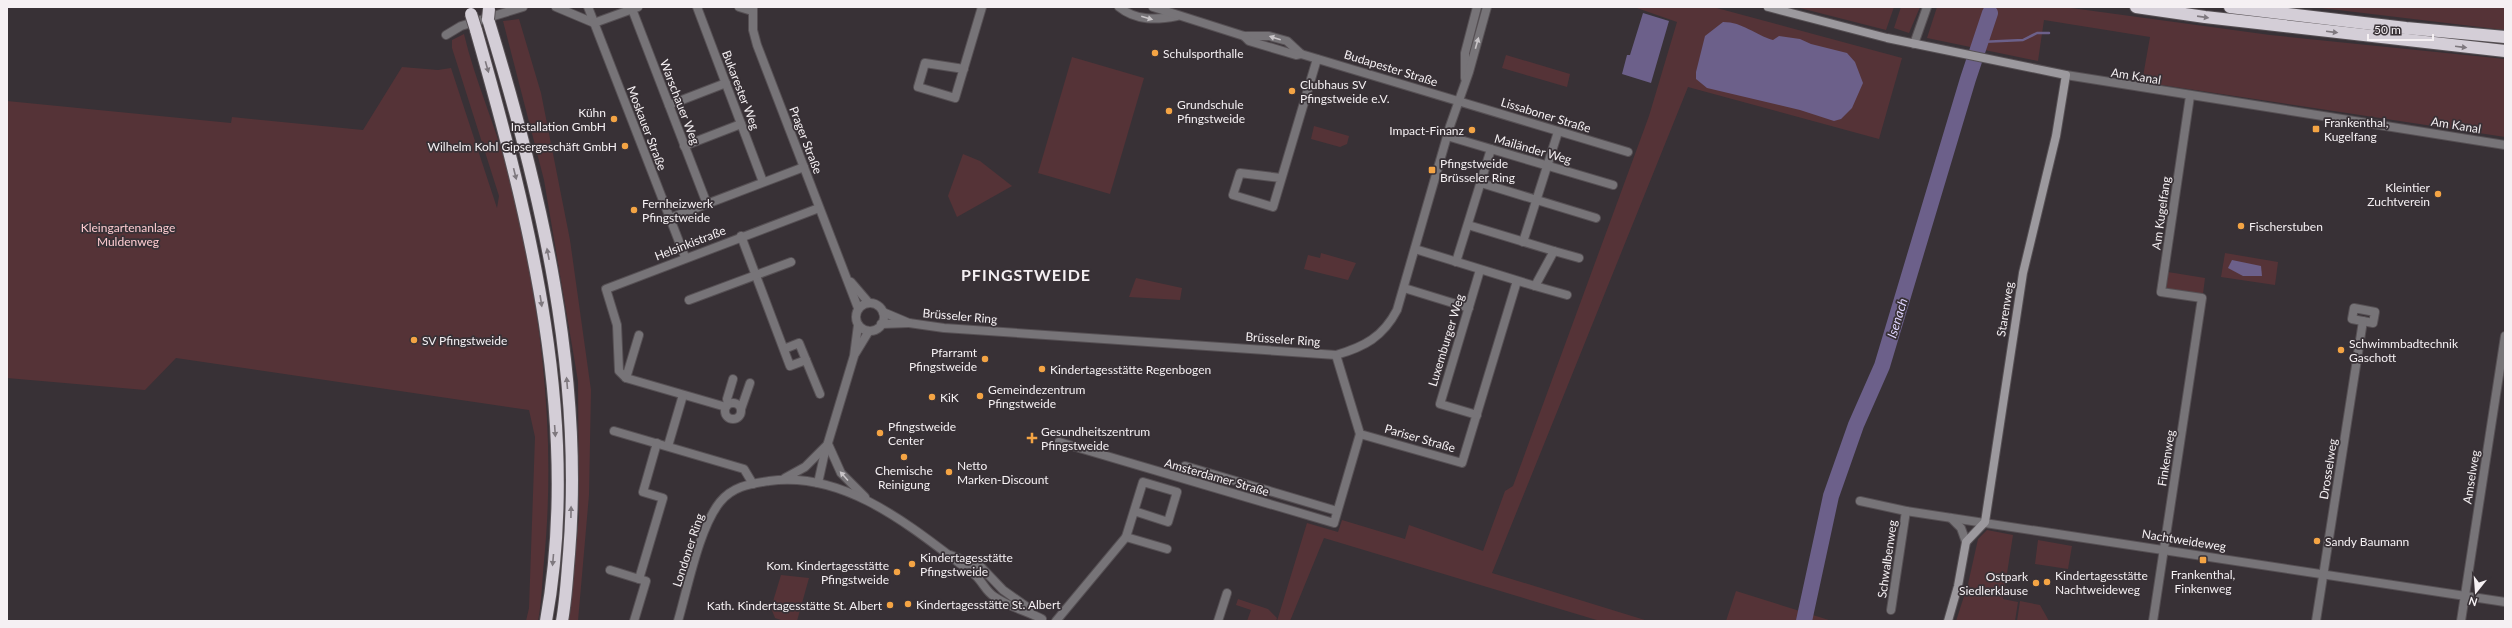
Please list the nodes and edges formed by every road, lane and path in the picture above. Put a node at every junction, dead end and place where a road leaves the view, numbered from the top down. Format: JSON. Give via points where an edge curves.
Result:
{"nodes":[{"id":1,"x":523,"y":7,"type":"edge"},
{"id":2,"x":556,"y":7,"type":"edge"},
{"id":3,"x":588,"y":7,"type":"edge"},
{"id":4,"x":697,"y":7,"type":"edge"},
{"id":5,"x":739,"y":7,"type":"edge"},
{"id":6,"x":982,"y":7,"type":"edge"},
{"id":7,"x":1119,"y":7,"type":"edge"},
{"id":8,"x":1153,"y":7,"type":"edge"},
{"id":9,"x":1477,"y":7,"type":"edge"},
{"id":10,"x":1487,"y":7,"type":"edge"},
{"id":11,"x":1768,"y":7,"type":"edge"},
{"id":12,"x":1927,"y":7,"type":"edge"},
{"id":13,"x":2136,"y":7,"type":"edge"},
{"id":14,"x":2230,"y":7,"type":"edge"},
{"id":15,"x":635,"y":8,"type":"edge"},
{"id":16,"x":2247,"y":8,"type":"edge"},
{"id":17,"x":753,"y":9,"type":"edge"},
{"id":18,"x":470,"y":11,"type":"edge"},
{"id":19,"x":487,"y":13,"type":"edge"},
{"id":20,"x":1177,"y":16,"type":"junction"},
{"id":21,"x":594,"y":23,"type":"junction"},
{"id":22,"x":446,"y":35,"type":"dead end"},
{"id":23,"x":2505,"y":37,"type":"edge"},
{"id":24,"x":1914,"y":44,"type":"junction"},
{"id":25,"x":2505,"y":51,"type":"edge"},
{"id":26,"x":1317,"y":59,"type":"junction"},
{"id":27,"x":964,"y":69,"type":"junction"},
{"id":28,"x":2066,"y":76,"type":"junction"},
{"id":29,"x":1465,"y":79,"type":"junction"},
{"id":30,"x":726,"y":83,"type":"junction"},
{"id":31,"x":2190,"y":96,"type":"junction"},
{"id":32,"x":1458,"y":101,"type":"junction"},
{"id":33,"x":669,"y":105,"type":"junction"},
{"id":34,"x":741,"y":124,"type":"junction"},
{"id":35,"x":1558,"y":132,"type":"junction"},
{"id":36,"x":1447,"y":136,"type":"junction"},
{"id":37,"x":2505,"y":145,"type":"edge"},
{"id":38,"x":684,"y":146,"type":"junction"},
{"id":39,"x":1491,"y":149,"type":"junction"},
{"id":40,"x":1628,"y":152,"type":"dead end"},
{"id":41,"x":1548,"y":165,"type":"junction"},
{"id":42,"x":804,"y":167,"type":"junction"},
{"id":43,"x":1281,"y":178,"type":"junction"},
{"id":44,"x":763,"y":182,"type":"junction"},
{"id":45,"x":1481,"y":183,"type":"junction"},
{"id":46,"x":1613,"y":185,"type":"dead end"},
{"id":47,"x":1536,"y":199,"type":"junction"},
{"id":48,"x":706,"y":204,"type":"junction"},
{"id":49,"x":819,"y":208,"type":"junction"},
{"id":50,"x":670,"y":218,"type":"junction"},
{"id":51,"x":1596,"y":218,"type":"dead end"},
{"id":52,"x":1468,"y":225,"type":"junction"},
{"id":53,"x":741,"y":236,"type":"junction"},
{"id":54,"x":1523,"y":242,"type":"junction"},
{"id":55,"x":1415,"y":249,"type":"junction"},
{"id":56,"x":1554,"y":251,"type":"junction"},
{"id":57,"x":685,"y":257,"type":"junction"},
{"id":58,"x":1579,"y":258,"type":"dead end"},
{"id":59,"x":791,"y":262,"type":"dead end"},
{"id":60,"x":1456,"y":262,"type":"junction"},
{"id":61,"x":1480,"y":270,"type":"junction"},
{"id":62,"x":756,"y":276,"type":"junction"},
{"id":63,"x":848,"y":279,"type":"junction"},
{"id":64,"x":1517,"y":281,"type":"junction"},
{"id":65,"x":1535,"y":286,"type":"junction"},
{"id":66,"x":1404,"y":288,"type":"junction"},
{"id":67,"x":1567,"y":295,"type":"dead end"},
{"id":68,"x":2202,"y":298,"type":"joint"},
{"id":69,"x":689,"y":300,"type":"dead end"},
{"id":70,"x":869,"y":303,"type":"junction"},
{"id":71,"x":858,"y":308,"type":"junction"},
{"id":72,"x":1469,"y":308,"type":"junction"},
{"id":73,"x":883,"y":312,"type":"junction"},
{"id":74,"x":2363,"y":321,"type":"dead end"},
{"id":75,"x":909,"y":323,"type":"junction"},
{"id":76,"x":881,"y":324,"type":"junction"},
{"id":77,"x":858,"y":325,"type":"junction"},
{"id":78,"x":869,"y":331,"type":"junction"},
{"id":79,"x":639,"y":335,"type":"dead end"},
{"id":80,"x":2505,"y":336,"type":"edge"},
{"id":81,"x":784,"y":349,"type":"junction"},
{"id":82,"x":1336,"y":355,"type":"junction"},
{"id":83,"x":854,"y":356,"type":"junction"},
{"id":84,"x":806,"y":360,"type":"junction"},
{"id":85,"x":626,"y":378,"type":"junction"},
{"id":86,"x":733,"y":379,"type":"dead end"},
{"id":87,"x":750,"y":383,"type":"dead end"},
{"id":88,"x":820,"y":394,"type":"dead end"},
{"id":89,"x":683,"y":395,"type":"junction"},
{"id":90,"x":727,"y":406,"type":"junction"},
{"id":91,"x":741,"y":409,"type":"junction"},
{"id":92,"x":1477,"y":415,"type":"junction"},
{"id":93,"x":614,"y":431,"type":"dead end"},
{"id":94,"x":1360,"y":434,"type":"junction"},
{"id":95,"x":1059,"y":442,"type":"dead end"},
{"id":96,"x":657,"y":443,"type":"junction"},
{"id":97,"x":828,"y":444,"type":"junction"},
{"id":98,"x":668,"y":446,"type":"junction"},
{"id":99,"x":1185,"y":466,"type":"dead end"},
{"id":100,"x":780,"y":480,"type":"junction"},
{"id":101,"x":818,"y":483,"type":"junction"},
{"id":102,"x":753,"y":484,"type":"junction"},
{"id":103,"x":1860,"y":501,"type":"dead end"},
{"id":104,"x":870,"y":502,"type":"junction"},
{"id":105,"x":1906,"y":510,"type":"junction"},
{"id":106,"x":1134,"y":511,"type":"junction"},
{"id":107,"x":1337,"y":511,"type":"junction"},
{"id":108,"x":1951,"y":517,"type":"junction"},
{"id":109,"x":1985,"y":522,"type":"junction"},
{"id":110,"x":1126,"y":537,"type":"junction"},
{"id":111,"x":1966,"y":542,"type":"junction"},
{"id":112,"x":1167,"y":549,"type":"dead end"},
{"id":113,"x":2164,"y":549,"type":"junction"},
{"id":114,"x":948,"y":555,"type":"junction"},
{"id":115,"x":610,"y":570,"type":"dead end"},
{"id":116,"x":2324,"y":573,"type":"junction"},
{"id":117,"x":639,"y":579,"type":"junction"},
{"id":118,"x":1226,"y":593,"type":"dead end"},
{"id":119,"x":2465,"y":596,"type":"junction"},
{"id":120,"x":2505,"y":602,"type":"edge"},
{"id":121,"x":1892,"y":610,"type":"dead end"},
{"id":122,"x":1043,"y":620,"type":"edge"},
{"id":123,"x":546,"y":621,"type":"edge"},
{"id":124,"x":562,"y":621,"type":"edge"},
{"id":125,"x":634,"y":621,"type":"edge"},
{"id":126,"x":678,"y":621,"type":"edge"},
{"id":127,"x":1056,"y":621,"type":"edge"},
{"id":128,"x":1218,"y":621,"type":"edge"},
{"id":129,"x":1948,"y":621,"type":"edge"},
{"id":130,"x":2153,"y":621,"type":"edge"},
{"id":131,"x":2316,"y":621,"type":"edge"},
{"id":132,"x":2461,"y":621,"type":"edge"}],
"edges":[{"from":1,"to":22,"type":"street","via":[[461,26]]},
{"from":2,"to":21,"type":"street"},
{"from":3,"to":21,"type":"street","name":"Moskauer Straße"},
{"from":4,"to":30,"type":"street","name":"Bukarester Weg"},
{"from":5,"to":17,"type":"street"},
{"from":6,"to":27,"type":"street"},
{"from":7,"to":20,"type":"street","name":"Budapester Straße","one_way":true,"via":[[1125,12],[1155,20]]},
{"from":8,"to":20,"type":"street","name":"Budapester Straße"},
{"from":9,"to":29,"type":"street","name":"Brüsseler Ring","via":[[1465,53]]},
{"from":29,"to":10,"type":"street","name":"Brüsseler Ring","one_way":true},
{"from":11,"to":24,"type":"street","name":"Am Kanal"},
{"from":12,"to":24,"type":"street"},
{"from":13,"to":25,"type":"highway","one_way":true},
{"from":14,"to":16,"type":"highway"},
{"from":15,"to":21,"type":"street"},
{"from":15,"to":33,"type":"street","name":"Warschauer Weg"},
{"from":16,"to":23,"type":"highway"},
{"from":17,"to":42,"type":"street","name":"Prager Straße","via":[[753,30],[757,45]]},
{"from":18,"to":123,"type":"highway","one_way":true,"bridge":true,"via":[[506,136],[529,234],[551,372],[556,449],[556,521]]},
{"from":124,"to":19,"type":"highway","one_way":true,"via":[[571,525],[572,443],[566,373],[557,303],[539,208],[514,106]]},
{"from":20,"to":26,"type":"street","name":"Budapester Straße","via":[[1244,36],[1269,36],[1287,41],[1301,54]]},
{"from":21,"to":50,"type":"street","name":"Moskauer Straße"},
{"from":24,"to":28,"type":"street","name":"Am Kanal"},
{"from":26,"to":32,"type":"street","name":"Budapester Straße"},
{"from":26,"to":43,"type":"street"},
{"from":27,"to":27,"type":"street","via":[[925,63],[918,87],[955,98]]},
{"from":28,"to":31,"type":"street","name":"Am Kanal"},
{"from":28,"to":109,"type":"street","name":"Starenweg","via":[[2056,136],[2023,273]]},
{"from":29,"to":32,"type":"street","name":"Brüsseler Ring"},
{"from":30,"to":33,"type":"street"},
{"from":30,"to":34,"type":"street","name":"Bukarester Weg"},
{"from":31,"to":37,"type":"street","name":"Am Kanal"},
{"from":31,"to":68,"type":"street","name":"Am Kugelfang","via":[[2161,292]]},
{"from":32,"to":35,"type":"street","name":"Lissaboner Straße"},
{"from":32,"to":36,"type":"street","name":"Brüsseler Ring"},
{"from":33,"to":38,"type":"street","name":"Warschauer Weg"},
{"from":34,"to":38,"type":"street"},
{"from":34,"to":44,"type":"street","name":"Bukarester Weg"},
{"from":35,"to":40,"type":"street","name":"Lissaboner Straße"},
{"from":35,"to":41,"type":"street"},
{"from":36,"to":39,"type":"street","name":"Mailänder Weg"},
{"from":36,"to":55,"type":"street","name":"Brüsseler Ring"},
{"from":38,"to":48,"type":"street","name":"Warschauer Weg"},
{"from":39,"to":41,"type":"street","name":"Mailänder Weg"},
{"from":39,"to":45,"type":"street"},
{"from":41,"to":46,"type":"street","name":"Mailänder Weg"},
{"from":41,"to":47,"type":"street"},
{"from":42,"to":44,"type":"street"},
{"from":42,"to":49,"type":"street","name":"Prager Straße"},
{"from":43,"to":43,"type":"street","via":[[1240,173],[1233,196],[1272,207]]},
{"from":44,"to":48,"type":"street"},
{"from":45,"to":47,"type":"street"},
{"from":45,"to":52,"type":"street"},
{"from":47,"to":51,"type":"street"},
{"from":47,"to":54,"type":"street"},
{"from":48,"to":50,"type":"street"},
{"from":49,"to":53,"type":"street","name":"Helsinkistraße"},
{"from":49,"to":63,"type":"street","name":"Prager Straße"},
{"from":50,"to":57,"type":"street","name":"Moskauer Straße"},
{"from":52,"to":54,"type":"street"},
{"from":52,"to":60,"type":"street"},
{"from":53,"to":57,"type":"street","name":"Helsinkistraße"},
{"from":53,"to":62,"type":"street"},
{"from":54,"to":56,"type":"street"},
{"from":55,"to":60,"type":"street"},
{"from":55,"to":66,"type":"street","name":"Brüsseler Ring"},
{"from":56,"to":58,"type":"street"},
{"from":56,"to":65,"type":"street"},
{"from":57,"to":85,"type":"street","name":"Helsinkistraße","via":[[606,289],[617,325],[619,371]]},
{"from":59,"to":62,"type":"street"},
{"from":60,"to":61,"type":"street"},
{"from":61,"to":64,"type":"street"},
{"from":61,"to":72,"type":"street","name":"Luxemburger Weg"},
{"from":62,"to":69,"type":"street"},
{"from":62,"to":81,"type":"street"},
{"from":63,"to":70,"type":"street","name":"Prager Straße"},
{"from":63,"to":71,"type":"street","name":"Prager Straße"},
{"from":64,"to":65,"type":"street"},
{"from":64,"to":92,"type":"street","name":"Pariser Straße"},
{"from":65,"to":67,"type":"street"},
{"from":66,"to":72,"type":"street"},
{"from":66,"to":82,"type":"street","name":"Brüsseler Ring","via":[[1397,310],[1382,332],[1366,345]]},
{"from":68,"to":113,"type":"street","name":"Finkenweg"},
{"from":70,"to":71,"type":"street"},
{"from":70,"to":73,"type":"street","name":"Prager Straße","via":[[879,306]]},
{"from":71,"to":77,"type":"street","name":"Prager Straße"},
{"from":72,"to":92,"type":"street","name":"Luxemburger Weg","via":[[1440,404]]},
{"from":73,"to":75,"type":"street","name":"Brüsseler Ring"},
{"from":73,"to":76,"type":"street"},
{"from":74,"to":116,"type":"street","name":"Drosselweg"},
{"from":75,"to":76,"type":"street","name":"Brüsseler Ring"},
{"from":75,"to":82,"type":"street","name":"Brüsseler Ring","via":[[944,328]]},
{"from":76,"to":78,"type":"street","name":"Prager Straße","via":[[875,330]]},
{"from":77,"to":78,"type":"street"},
{"from":77,"to":83,"type":"street","name":"Prager Straße"},
{"from":78,"to":83,"type":"street","name":"Prager Straße"},
{"from":79,"to":85,"type":"street"},
{"from":80,"to":119,"type":"street","name":"Amselweg"},
{"from":81,"to":84,"type":"street","via":[[799,343]]},
{"from":81,"to":84,"type":"street","via":[[790,366]]},
{"from":82,"to":94,"type":"street"},
{"from":83,"to":97,"type":"street","name":"Prager Straße"},
{"from":84,"to":88,"type":"street"},
{"from":85,"to":89,"type":"street"},
{"from":86,"to":90,"type":"street"},
{"from":87,"to":91,"type":"street"},
{"from":89,"to":90,"type":"street"},
{"from":89,"to":98,"type":"street"},
{"from":90,"to":91,"type":"street","via":[[735,403]]},
{"from":90,"to":91,"type":"street","via":[[727,416],[733,419],[739,417]]},
{"from":92,"to":94,"type":"street","name":"Pariser Straße","via":[[1462,462]]},
{"from":93,"to":96,"type":"street"},
{"from":94,"to":107,"type":"street","name":"Amsterdamer Straße"},
{"from":95,"to":107,"type":"street","name":"Amsterdamer Straße","via":[[1334,523]]},
{"from":96,"to":98,"type":"street"},
{"from":96,"to":117,"type":"street","via":[[643,492],[663,498]]},
{"from":97,"to":100,"type":"street","name":"Prager Straße","via":[[805,467]]},
{"from":97,"to":101,"type":"street","name":"Prager Straße"},
{"from":104,"to":97,"type":"street","one_way":true,"via":[[841,474]]},
{"from":98,"to":102,"type":"street","via":[[744,469]]},
{"from":99,"to":107,"type":"street","name":"Amsterdamer Straße"},
{"from":100,"to":101,"type":"street","name":"Londoner Ring"},
{"from":100,"to":102,"type":"street","name":"Londoner Ring"},
{"from":101,"to":104,"type":"street","name":"Londoner Ring"},
{"from":102,"to":126,"type":"street","name":"Londoner Ring","via":[[740,487],[726,495],[712,514]]},
{"from":103,"to":105,"type":"street","name":"Nachtweideweg"},
{"from":104,"to":114,"type":"street","name":"Londoner Ring"},
{"from":105,"to":108,"type":"street","name":"Nachtweideweg"},
{"from":105,"to":121,"type":"street","name":"Schwalbenweg"},
{"from":106,"to":106,"type":"street","via":[[1143,482],[1176,492],[1168,522]]},
{"from":106,"to":110,"type":"street"},
{"from":108,"to":109,"type":"street","name":"Nachtweideweg"},
{"from":108,"to":111,"type":"street","via":[[1961,528]]},
{"from":109,"to":111,"type":"street"},
{"from":109,"to":113,"type":"street","name":"Nachtweideweg"},
{"from":110,"to":112,"type":"street"},
{"from":110,"to":127,"type":"street"},
{"from":111,"to":129,"type":"street"},
{"from":113,"to":116,"type":"street","name":"Nachtweideweg"},
{"from":113,"to":130,"type":"street","name":"Finkenweg"},
{"from":114,"to":122,"type":"street","name":"Londoner Ring","via":[[979,579],[993,596]]},
{"from":114,"to":122,"type":"street","name":"Londoner Ring","via":[[981,566],[1003,590]]},
{"from":115,"to":117,"type":"street"},
{"from":116,"to":119,"type":"street","name":"Nachtweideweg"},
{"from":116,"to":131,"type":"street","name":"Drosselweg"},
{"from":117,"to":125,"type":"street","via":[[646,581]]},
{"from":118,"to":128,"type":"street"},
{"from":119,"to":120,"type":"street","name":"Nachtweideweg"},
{"from":119,"to":132,"type":"street","name":"Amselweg"}]}
